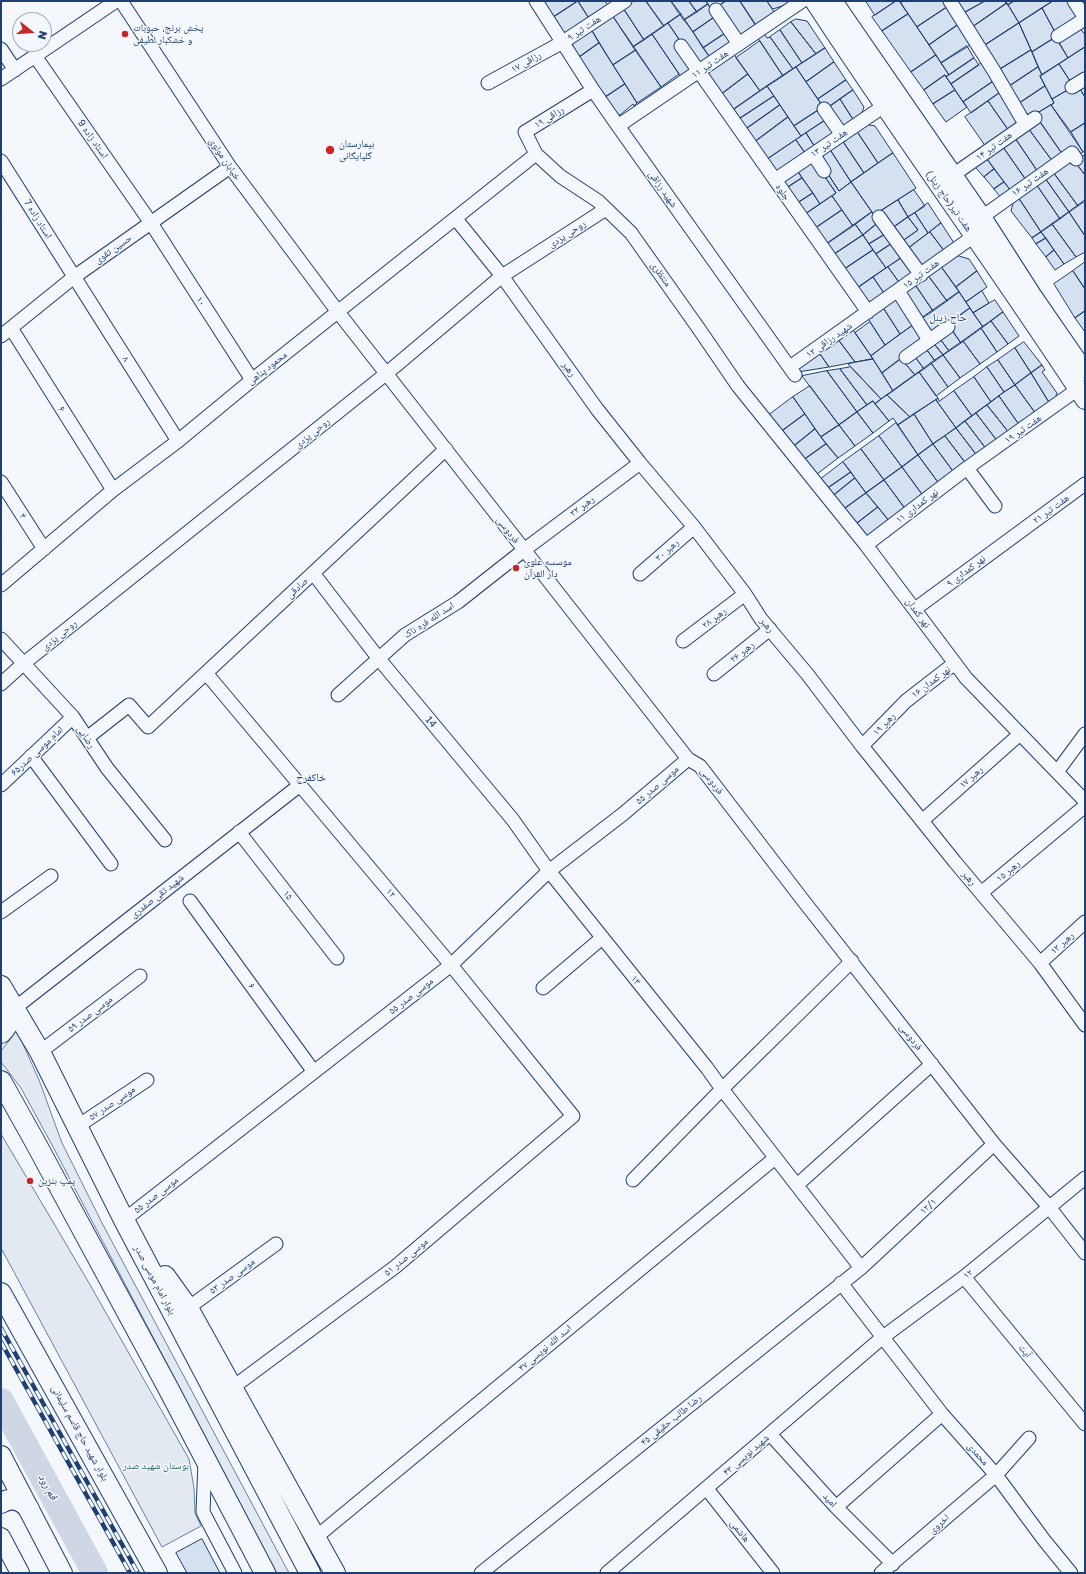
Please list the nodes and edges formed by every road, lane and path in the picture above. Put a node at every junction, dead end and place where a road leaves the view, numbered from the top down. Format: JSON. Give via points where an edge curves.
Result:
{"nodes":[{"id":1,"x":116,"y":1,"type":"edge"},
{"id":2,"x":121,"y":1,"type":"edge"},
{"id":3,"x":536,"y":1,"type":"edge"},
{"id":4,"x":625,"y":1,"type":"edge"},
{"id":5,"x":802,"y":1,"type":"edge"},
{"id":6,"x":814,"y":1,"type":"edge"},
{"id":7,"x":834,"y":1,"type":"edge"},
{"id":8,"x":950,"y":1,"type":"edge"},
{"id":9,"x":1074,"y":1,"type":"edge"},
{"id":10,"x":610,"y":5,"type":"edge"},
{"id":11,"x":716,"y":10,"type":"dead end"},
{"id":12,"x":1085,"y":19,"type":"edge"},
{"id":13,"x":1058,"y":36,"type":"dead end"},
{"id":14,"x":563,"y":42,"type":"junction"},
{"id":15,"x":739,"y":44,"type":"junction"},
{"id":16,"x":681,"y":46,"type":"dead end"},
{"id":17,"x":1,"y":49,"type":"edge"},
{"id":18,"x":35,"y":56,"type":"junction"},
{"id":19,"x":15,"y":70,"type":"junction"},
{"id":20,"x":699,"y":72,"type":"junction"},
{"id":21,"x":1,"y":79,"type":"edge"},
{"id":22,"x":1085,"y":79,"type":"edge"},
{"id":23,"x":488,"y":83,"type":"dead end"},
{"id":24,"x":1072,"y":87,"type":"dead end"},
{"id":25,"x":593,"y":90,"type":"junction"},
{"id":26,"x":884,"y":106,"type":"junction"},
{"id":27,"x":824,"y":109,"type":"dead end"},
{"id":28,"x":618,"y":126,"type":"junction"},
{"id":29,"x":842,"y":135,"type":"junction"},
{"id":30,"x":536,"y":154,"type":"junction"},
{"id":31,"x":813,"y":154,"type":"junction"},
{"id":32,"x":1076,"y":159,"type":"dead end"},
{"id":33,"x":1,"y":161,"type":"edge"},
{"id":34,"x":230,"y":167,"type":"junction"},
{"id":35,"x":824,"y":171,"type":"dead end"},
{"id":36,"x":953,"y":175,"type":"junction"},
{"id":37,"x":775,"y":180,"type":"junction"},
{"id":38,"x":606,"y":208,"type":"junction"},
{"id":39,"x":879,"y":217,"type":"dead end"},
{"id":40,"x":982,"y":217,"type":"junction"},
{"id":41,"x":456,"y":219,"type":"junction"},
{"id":42,"x":151,"y":223,"type":"junction"},
{"id":43,"x":974,"y":236,"type":"junction"},
{"id":44,"x":921,"y":275,"type":"junction"},
{"id":45,"x":502,"y":276,"type":"junction"},
{"id":46,"x":74,"y":277,"type":"junction"},
{"id":47,"x":898,"y":291,"type":"junction"},
{"id":48,"x":338,"y":312,"type":"junction"},
{"id":49,"x":868,"y":312,"type":"junction"},
{"id":50,"x":948,"y":327,"type":"dead end"},
{"id":51,"x":6,"y":332,"type":"edge"},
{"id":52,"x":930,"y":340,"type":"junction"},
{"id":53,"x":906,"y":357,"type":"dead end"},
{"id":54,"x":1084,"y":367,"type":"edge"},
{"id":55,"x":792,"y":371,"type":"joint"},
{"id":56,"x":387,"y":373,"type":"junction"},
{"id":57,"x":252,"y":380,"type":"junction"},
{"id":58,"x":1082,"y":395,"type":"edge"},
{"id":59,"x":762,"y":416,"type":"joint"},
{"id":60,"x":178,"y":441,"type":"junction"},
{"id":61,"x":446,"y":449,"type":"junction"},
{"id":62,"x":640,"y":463,"type":"junction"},
{"id":63,"x":967,"y":468,"type":"junction"},
{"id":64,"x":1,"y":482,"type":"edge"},
{"id":65,"x":1085,"y":484,"type":"edge"},
{"id":66,"x":113,"y":490,"type":"junction"},
{"id":67,"x":995,"y":506,"type":"dead end"},
{"id":68,"x":694,"y":527,"type":"junction"},
{"id":69,"x":1018,"y":533,"type":"joint"},
{"id":70,"x":866,"y":545,"type":"junction"},
{"id":71,"x":44,"y":549,"type":"junction"},
{"id":72,"x":524,"y":550,"type":"junction"},
{"id":73,"x":313,"y":573,"type":"junction"},
{"id":74,"x":640,"y":574,"type":"dead end"},
{"id":75,"x":1,"y":585,"type":"edge"},
{"id":76,"x":745,"y":594,"type":"junction"},
{"id":77,"x":915,"y":609,"type":"junction"},
{"id":78,"x":770,"y":629,"type":"junction"},
{"id":79,"x":1,"y":639,"type":"edge"},
{"id":80,"x":683,"y":641,"type":"dead end"},
{"id":81,"x":379,"y":659,"type":"junction"},
{"id":82,"x":24,"y":664,"type":"junction"},
{"id":83,"x":955,"y":664,"type":"junction"},
{"id":84,"x":206,"y":672,"type":"junction"},
{"id":85,"x":714,"y":674,"type":"dead end"},
{"id":86,"x":1,"y":684,"type":"edge"},
{"id":87,"x":338,"y":695,"type":"dead end"},
{"id":88,"x":906,"y":701,"type":"joint"},
{"id":89,"x":73,"y":718,"type":"junction"},
{"id":90,"x":1020,"y":734,"type":"junction"},
{"id":91,"x":1085,"y":734,"type":"edge"},
{"id":92,"x":87,"y":738,"type":"junction"},
{"id":93,"x":862,"y":746,"type":"junction"},
{"id":94,"x":31,"y":756,"type":"junction"},
{"id":95,"x":688,"y":759,"type":"junction"},
{"id":96,"x":1057,"y":772,"type":"junction"},
{"id":97,"x":1,"y":785,"type":"edge"},
{"id":98,"x":300,"y":785,"type":"junction"},
{"id":99,"x":1085,"y":801,"type":"edge"},
{"id":100,"x":1085,"y":806,"type":"edge"},
{"id":101,"x":923,"y":820,"type":"junction"},
{"id":102,"x":239,"y":832,"type":"junction"},
{"id":103,"x":165,"y":840,"type":"dead end"},
{"id":104,"x":111,"y":864,"type":"dead end"},
{"id":105,"x":549,"y":872,"type":"junction"},
{"id":106,"x":51,"y":876,"type":"dead end"},
{"id":107,"x":982,"y":893,"type":"junction"},
{"id":108,"x":190,"y":901,"type":"dead end"},
{"id":109,"x":1,"y":912,"type":"edge"},
{"id":110,"x":1085,"y":922,"type":"edge"},
{"id":111,"x":602,"y":938,"type":"junction"},
{"id":112,"x":337,"y":958,"type":"dead end"},
{"id":113,"x":852,"y":961,"type":"junction"},
{"id":114,"x":1040,"y":963,"type":"junction"},
{"id":115,"x":451,"y":965,"type":"junction"},
{"id":116,"x":140,"y":976,"type":"dead end"},
{"id":117,"x":543,"y":988,"type":"dead end"},
{"id":118,"x":7,"y":996,"type":"edge"},
{"id":119,"x":1085,"y":1025,"type":"edge"},
{"id":120,"x":1,"y":1033,"type":"edge"},
{"id":121,"x":40,"y":1052,"type":"junction"},
{"id":122,"x":932,"y":1064,"type":"junction"},
{"id":123,"x":314,"y":1072,"type":"junction"},
{"id":124,"x":147,"y":1080,"type":"dead end"},
{"id":125,"x":1,"y":1081,"type":"edge"},
{"id":126,"x":722,"y":1089,"type":"junction"},
{"id":127,"x":573,"y":1116,"type":"joint"},
{"id":128,"x":78,"y":1126,"type":"junction"},
{"id":129,"x":994,"y":1144,"type":"junction"},
{"id":130,"x":775,"y":1158,"type":"junction"},
{"id":131,"x":1085,"y":1178,"type":"edge"},
{"id":132,"x":633,"y":1180,"type":"dead end"},
{"id":133,"x":796,"y":1185,"type":"junction"},
{"id":134,"x":1049,"y":1207,"type":"junction"},
{"id":135,"x":124,"y":1220,"type":"junction"},
{"id":136,"x":276,"y":1244,"type":"dead end"},
{"id":137,"x":1085,"y":1253,"type":"edge"},
{"id":138,"x":861,"y":1268,"type":"junction"},
{"id":139,"x":964,"y":1277,"type":"junction"},
{"id":140,"x":841,"y":1284,"type":"junction"},
{"id":141,"x":1,"y":1293,"type":"edge"},
{"id":142,"x":188,"y":1308,"type":"junction"},
{"id":143,"x":883,"y":1337,"type":"junction"},
{"id":144,"x":232,"y":1388,"type":"junction"},
{"id":145,"x":942,"y":1414,"type":"junction"},
{"id":146,"x":1085,"y":1424,"type":"edge"},
{"id":147,"x":770,"y":1434,"type":"junction"},
{"id":148,"x":1029,"y":1438,"type":"dead end"},
{"id":149,"x":1,"y":1456,"type":"edge"},
{"id":150,"x":205,"y":1459,"type":"junction"},
{"id":151,"x":996,"y":1475,"type":"junction"},
{"id":152,"x":707,"y":1489,"type":"junction"},
{"id":153,"x":1,"y":1503,"type":"edge"},
{"id":154,"x":836,"y":1506,"type":"junction"},
{"id":155,"x":29,"y":1509,"type":"junction"},
{"id":156,"x":1,"y":1537,"type":"edge"},
{"id":157,"x":315,"y":1538,"type":"junction"},
{"id":158,"x":893,"y":1564,"type":"junction"},
{"id":159,"x":20,"y":1573,"type":"edge"},
{"id":160,"x":62,"y":1573,"type":"edge"},
{"id":161,"x":157,"y":1573,"type":"edge"},
{"id":162,"x":235,"y":1573,"type":"edge"},
{"id":163,"x":265,"y":1573,"type":"edge"},
{"id":164,"x":310,"y":1573,"type":"edge"},
{"id":165,"x":335,"y":1573,"type":"edge"},
{"id":166,"x":481,"y":1573,"type":"edge"},
{"id":167,"x":607,"y":1573,"type":"edge"},
{"id":168,"x":773,"y":1573,"type":"edge"},
{"id":169,"x":881,"y":1573,"type":"edge"},
{"id":170,"x":1071,"y":1573,"type":"edge"}],
"edges":[{"from":1,"to":18,"type":"street"},
{"from":2,"to":34,"type":"street","name":"خیابان مولوی"},
{"from":3,"to":14,"type":"street","name":"شهید رزاقی"},
{"from":4,"to":10,"type":"street","name":"هفت تیر ۹"},
{"from":5,"to":15,"type":"street","name":"هفت تیر ۱۱"},
{"from":6,"to":26,"type":"main road","name":"هفت تیر(حاج زینل)"},
{"from":7,"to":36,"type":"main road","name":"هفت تیر(حاج زینل)"},
{"from":8,"to":36,"type":"street","name":"هفت تیر ۱۴","via":[[994,71],[1030,121]]},
{"from":9,"to":12,"type":"street"},
{"from":10,"to":14,"type":"street","name":"هفت تیر ۹"},
{"from":11,"to":15,"type":"street"},
{"from":12,"to":13,"type":"street"},
{"from":14,"to":23,"type":"street","name":"رزاقی ۱۷"},
{"from":14,"to":25,"type":"street","name":"شهید رزاقی"},
{"from":15,"to":20,"type":"street","name":"هفت تیر ۱۱"},
{"from":16,"to":20,"type":"street","name":"جلوه"},
{"from":17,"to":19,"type":"street"},
{"from":18,"to":19,"type":"street"},
{"from":18,"to":42,"type":"street","name":"استاد زاده 9"},
{"from":19,"to":21,"type":"street"},
{"from":20,"to":28,"type":"street","name":"هفت تیر ۱۱"},
{"from":20,"to":37,"type":"street","name":"جلوه"},
{"from":22,"to":24,"type":"street"},
{"from":25,"to":28,"type":"street","name":"شهید رزاقی"},
{"from":25,"to":30,"type":"street","name":"رزاقی ۱۹","via":[[525,132]]},
{"from":26,"to":29,"type":"street","name":"هفت تیر ۱۳"},
{"from":26,"to":43,"type":"main road","name":"هفت تیر(حاج زینل)"},
{"from":27,"to":29,"type":"street"},
{"from":28,"to":55,"type":"street","name":"شهید رزاقی"},
{"from":29,"to":31,"type":"street","name":"هفت تیر ۱۳"},
{"from":30,"to":38,"type":"street","name":"منتظری","via":[[560,176]]},
{"from":30,"to":41,"type":"street","name":"محمود پناهی"},
{"from":31,"to":35,"type":"street"},
{"from":31,"to":37,"type":"street","name":"هفت تیر ۱۳"},
{"from":32,"to":40,"type":"street","name":"هفت تیر ۱۶","via":[[1072,153]]},
{"from":33,"to":46,"type":"street","name":"استاد زاده 7"},
{"from":34,"to":42,"type":"street","name":"حسین تقوی"},
{"from":34,"to":48,"type":"street","name":"خیابان مولوی"},
{"from":36,"to":40,"type":"main road","name":"هفت تیر(حاج زینل)"},
{"from":37,"to":49,"type":"street","name":"جلوه"},
{"from":38,"to":45,"type":"street","name":"روحی یزدی"},
{"from":38,"to":59,"type":"street","name":"منتظری","via":[[632,232],[738,386]]},
{"from":39,"to":44,"type":"street"},
{"from":40,"to":54,"type":"main road","name":"هفت تیر(حاج زینل)","via":[[1032,295]]},
{"from":41,"to":45,"type":"street","name":"رهبر"},
{"from":41,"to":48,"type":"street","name":"محمود پناهی"},
{"from":42,"to":46,"type":"street","name":"حسین تقوی"},
{"from":42,"to":57,"type":"street","name":"۱۰"},
{"from":43,"to":44,"type":"street","name":"هفت تیر ۱۵"},
{"from":43,"to":58,"type":"main road","name":"هفت تیر(حاج زینل)"},
{"from":44,"to":47,"type":"street","name":"هفت تیر ۱۵"},
{"from":45,"to":56,"type":"street","name":"روحی یزدی"},
{"from":45,"to":62,"type":"street","name":"رهبر","via":[[597,409]]},
{"from":46,"to":51,"type":"street","name":"حسین تقوی"},
{"from":46,"to":60,"type":"street","name":"۸"},
{"from":47,"to":49,"type":"street","name":"هفت تیر ۱۵"},
{"from":47,"to":52,"type":"street"},
{"from":48,"to":56,"type":"street","name":"فردوسی"},
{"from":48,"to":57,"type":"street","name":"محمود پناهی"},
{"from":49,"to":55,"type":"street","name":"شهید رزاقی ۱۲"},
{"from":50,"to":52,"type":"street"},
{"from":51,"to":66,"type":"street","name":"۶"},
{"from":52,"to":53,"type":"street"},
{"from":56,"to":61,"type":"street","name":"فردوسی"},
{"from":56,"to":82,"type":"street","name":"روحی یزدی"},
{"from":57,"to":60,"type":"street","name":"محمود پناهی"},
{"from":58,"to":63,"type":"street","name":"هفت تیر ۱۹"},
{"from":59,"to":70,"type":"street","name":"نهر کمدان"},
{"from":60,"to":66,"type":"street","name":"محمود پناهی"},
{"from":61,"to":72,"type":"street","name":"فردوسی"},
{"from":61,"to":73,"type":"street","name":"صادقی"},
{"from":62,"to":68,"type":"street","name":"رهبر"},
{"from":62,"to":72,"type":"street","name":"رهبر ۳۲"},
{"from":63,"to":67,"type":"street"},
{"from":63,"to":70,"type":"street","name":"نهر کمداری ۱۱"},
{"from":64,"to":71,"type":"street","name":"۴"},
{"from":65,"to":69,"type":"street","name":"هفت تیر ۲۱"},
{"from":66,"to":71,"type":"street","name":"محمود پناهی"},
{"from":68,"to":74,"type":"street","name":"رهبر ۳۰"},
{"from":68,"to":76,"type":"street","name":"رهبر"},
{"from":69,"to":77,"type":"street","name":"نهر کمداری ۹"},
{"from":70,"to":77,"type":"street","name":"نهر کمدان"},
{"from":71,"to":75,"type":"street","name":"محمود پناهی"},
{"from":72,"to":81,"type":"street","name":"اسد الله فره ناک","via":[[458,602],[405,635]]},
{"from":72,"to":95,"type":"street","name":"فردوسی"},
{"from":73,"to":81,"type":"street","name":"14"},
{"from":73,"to":84,"type":"street","name":"صادقی"},
{"from":76,"to":78,"type":"street","name":"رهبر"},
{"from":76,"to":80,"type":"street","name":"رهبر ۲۸"},
{"from":77,"to":83,"type":"street","name":"نهر کمدان"},
{"from":78,"to":85,"type":"street","name":"رهبر ۲۶"},
{"from":78,"to":93,"type":"street","name":"رهبر"},
{"from":79,"to":82,"type":"street","name":"رضایی"},
{"from":81,"to":87,"type":"street","name":"اسد الله فره ناک"},
{"from":81,"to":105,"type":"street","name":"14","via":[[513,820]]},
{"from":82,"to":86,"type":"street","name":"روحی یزدی"},
{"from":82,"to":89,"type":"street","name":"رضایی"},
{"from":83,"to":88,"type":"street","name":"نهر کمدان ۱۶"},
{"from":83,"to":90,"type":"street","name":"نهر کمدان"},
{"from":84,"to":92,"type":"street","name":"صادقی","via":[[148,727],[129,705]]},
{"from":84,"to":98,"type":"street","name":"۱۲"},
{"from":88,"to":93,"type":"street","name":"رهبر ۱۹"},
{"from":89,"to":92,"type":"street","name":"رضایی"},
{"from":89,"to":94,"type":"street","name":"امام موسی صدر۶۵"},
{"from":90,"to":96,"type":"street","name":"نهر کمدان"},
{"from":90,"to":101,"type":"street","name":"رهبر ۱۷"},
{"from":91,"to":96,"type":"street"},
{"from":92,"to":103,"type":"street","name":"رضایی","via":[[107,768]]},
{"from":93,"to":101,"type":"street","name":"رهبر"},
{"from":94,"to":97,"type":"street","name":"امام موسی صدر۶۵"},
{"from":94,"to":104,"type":"street"},
{"from":95,"to":105,"type":"street","name":"موسی صدر ۵۵"},
{"from":95,"to":113,"type":"street","name":"فردوسی","via":[[700,766]]},
{"from":96,"to":99,"type":"street","name":"نهر کمدان"},
{"from":98,"to":102,"type":"street","name":"شهید تقی صفدری"},
{"from":98,"to":115,"type":"street","name":"۱۲"},
{"from":100,"to":107,"type":"street","name":"رهبر ۱۵"},
{"from":101,"to":107,"type":"street","name":"رهبر"},
{"from":102,"to":112,"type":"street","name":"۱۵"},
{"from":102,"to":118,"type":"street","name":"شهید تقی صفدری"},
{"from":105,"to":111,"type":"street","name":"۱۳"},
{"from":105,"to":115,"type":"street","name":"موسی صدر ۵۵"},
{"from":106,"to":109,"type":"street"},
{"from":107,"to":114,"type":"street","name":"رهبر"},
{"from":108,"to":123,"type":"street","name":"۶"},
{"from":110,"to":114,"type":"street","name":"رهبر ۱۳"},
{"from":111,"to":117,"type":"street"},
{"from":111,"to":126,"type":"street","name":"۱۳"},
{"from":113,"to":122,"type":"street","name":"فردوسی"},
{"from":113,"to":126,"type":"street"},
{"from":114,"to":119,"type":"street","name":"رهبر"},
{"from":115,"to":123,"type":"street","name":"موسی صدر ۵۵"},
{"from":115,"to":127,"type":"street","name":"۱۲"},
{"from":116,"to":121,"type":"street","name":"موسی صدر ۵۹"},
{"from":118,"to":120,"type":"main road","via":[[11,1006],[10,1019]]},
{"from":118,"to":121,"type":"main road","name":"بلوار امام موسی صدر"},
{"from":121,"to":128,"type":"main road","name":"بلوار امام موسی صدر"},
{"from":122,"to":129,"type":"street","name":"فردوسی"},
{"from":122,"to":133,"type":"street"},
{"from":123,"to":135,"type":"street","name":"موسی صدر ۵۵"},
{"from":124,"to":128,"type":"street","name":"موسی صدر ۵۷"},
{"from":125,"to":150,"type":"main road"},
{"from":126,"to":130,"type":"street","name":"۱۳"},
{"from":126,"to":132,"type":"street"},
{"from":127,"to":144,"type":"street","name":"موسی صدر ۵۱","via":[[395,1267]]},
{"from":128,"to":135,"type":"main road","name":"بلوار امام موسی صدر"},
{"from":129,"to":134,"type":"street","name":"فردوسی"},
{"from":129,"to":138,"type":"street","name":"۱۲/۱"},
{"from":130,"to":133,"type":"street","name":"۱۳"},
{"from":130,"to":157,"type":"street","name":"۴۷ اسد الله نویسی"},
{"from":131,"to":134,"type":"street","name":"۱۲"},
{"from":133,"to":138,"type":"street","name":"۱۳"},
{"from":134,"to":137,"type":"street","name":"فردوسی"},
{"from":134,"to":139,"type":"street","name":"۱۲"},
{"from":135,"to":142,"type":"main road"},
{"from":135,"to":164,"type":"main road","name":"بلوار امام موسی صدر"},
{"from":136,"to":142,"type":"street","name":"موسی صدر ۵۳"},
{"from":138,"to":140,"type":"street","name":"۴۵ رضا طالب حقیقی"},
{"from":139,"to":143,"type":"street","name":"۱۲"},
{"from":139,"to":146,"type":"street","name":"آیت"},
{"from":140,"to":143,"type":"street","name":"محمدی"},
{"from":140,"to":166,"type":"street","name":"۴۵ رضا طالب حقیقی"},
{"from":141,"to":161,"type":"main road","name":"بلوار شهید حاج قاسم سلیمانی"},
{"from":142,"to":144,"type":"main road"},
{"from":143,"to":145,"type":"street","name":"محمدی"},
{"from":143,"to":147,"type":"street","name":"۴۳ شهید نویسی"},
{"from":144,"to":157,"type":"main road"},
{"from":145,"to":151,"type":"street","name":"محمدی"},
{"from":145,"to":154,"type":"street"},
{"from":147,"to":152,"type":"street","name":"۴۳ شهید نویسی"},
{"from":147,"to":154,"type":"street","name":"امید"},
{"from":148,"to":151,"type":"street","name":"اخروی"},
{"from":149,"to":155,"type":"main road"},
{"from":150,"to":162,"type":"street","via":[[203,1512]]},
{"from":150,"to":163,"type":"main road"},
{"from":151,"to":158,"type":"street","name":"اخروی"},
{"from":151,"to":170,"type":"street","name":"محمدی"},
{"from":152,"to":167,"type":"street","name":"۴۳ شهید نویسی"},
{"from":152,"to":168,"type":"street","name":"هاشمی"},
{"from":153,"to":155,"type":"main road","via":[[15,1499]]},
{"from":154,"to":158,"type":"street","name":"امید"},
{"from":155,"to":160,"type":"main road"},
{"from":156,"to":159,"type":"main road"},
{"from":157,"to":165,"type":"main road"},
{"from":158,"to":169,"type":"street","name":"اخروی"}]}
